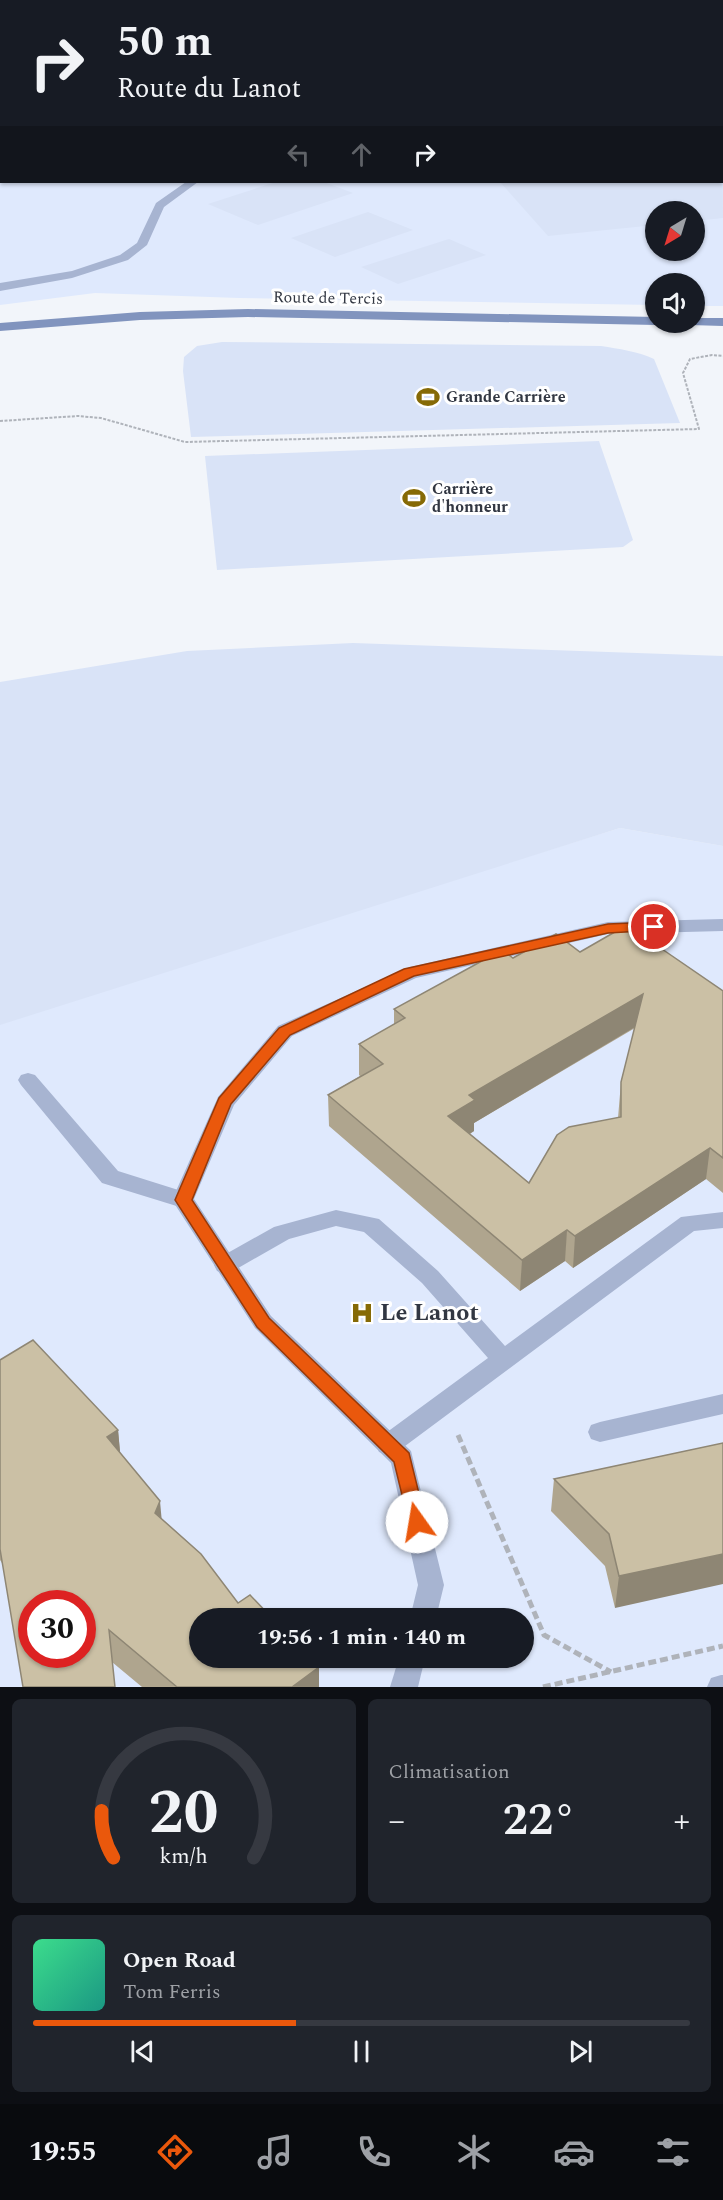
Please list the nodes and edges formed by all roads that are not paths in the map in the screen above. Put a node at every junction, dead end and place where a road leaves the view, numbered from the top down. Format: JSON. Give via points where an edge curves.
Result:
{"nodes":[{"id":1,"x":192,"y":183,"type":"edge"},
{"id":2,"x":0,"y":287,"type":"edge"},
{"id":3,"x":645,"y":321,"type":"edge"},
{"id":4,"x":705,"y":322,"type":"edge"},
{"id":5,"x":723,"y":322,"type":"edge"},
{"id":6,"x":0,"y":327,"type":"edge"},
{"id":7,"x":723,"y":925,"type":"edge"},
{"id":8,"x":28,"y":1080,"type":"dead end"},
{"id":9,"x":183,"y":1200,"type":"junction"},
{"id":10,"x":723,"y":1220,"type":"edge"},
{"id":11,"x":225,"y":1265,"type":"junction"},
{"id":12,"x":503,"y":1359,"type":"junction"},
{"id":13,"x":723,"y":1404,"type":"edge"},
{"id":14,"x":600,"y":1432,"type":"dead end"},
{"id":15,"x":388,"y":1445,"type":"junction"},
{"id":16,"x":426,"y":1608,"type":"edge"},
{"id":17,"x":409,"y":1668,"type":"edge"},
{"id":18,"x":404,"y":1687,"type":"edge"}],
"edges":[{"from":1,"to":2,"type":"street","via":[[160,205],[148,238],[137,250],[83,272]]},
{"from":3,"to":6,"type":"main road","name":"Route de Tercis","via":[[248,313],[140,316]]},
{"from":4,"to":5,"type":"main road"},
{"from":7,"to":9,"type":"street","via":[[608,928],[410,973],[285,1032],[225,1102]]},
{"from":8,"to":9,"type":"street","via":[[110,1177]]},
{"from":9,"to":11,"type":"street"},
{"from":10,"to":12,"type":"street","via":[[689,1223]]},
{"from":11,"to":12,"type":"street","via":[[282,1233],[336,1218],[371,1226],[430,1276]]},
{"from":11,"to":15,"type":"street","via":[[263,1322]]},
{"from":12,"to":15,"type":"street"},
{"from":13,"to":14,"type":"street"},
{"from":15,"to":16,"type":"street","via":[[402,1458],[431,1586]]},
{"from":17,"to":18,"type":"street"}]}
